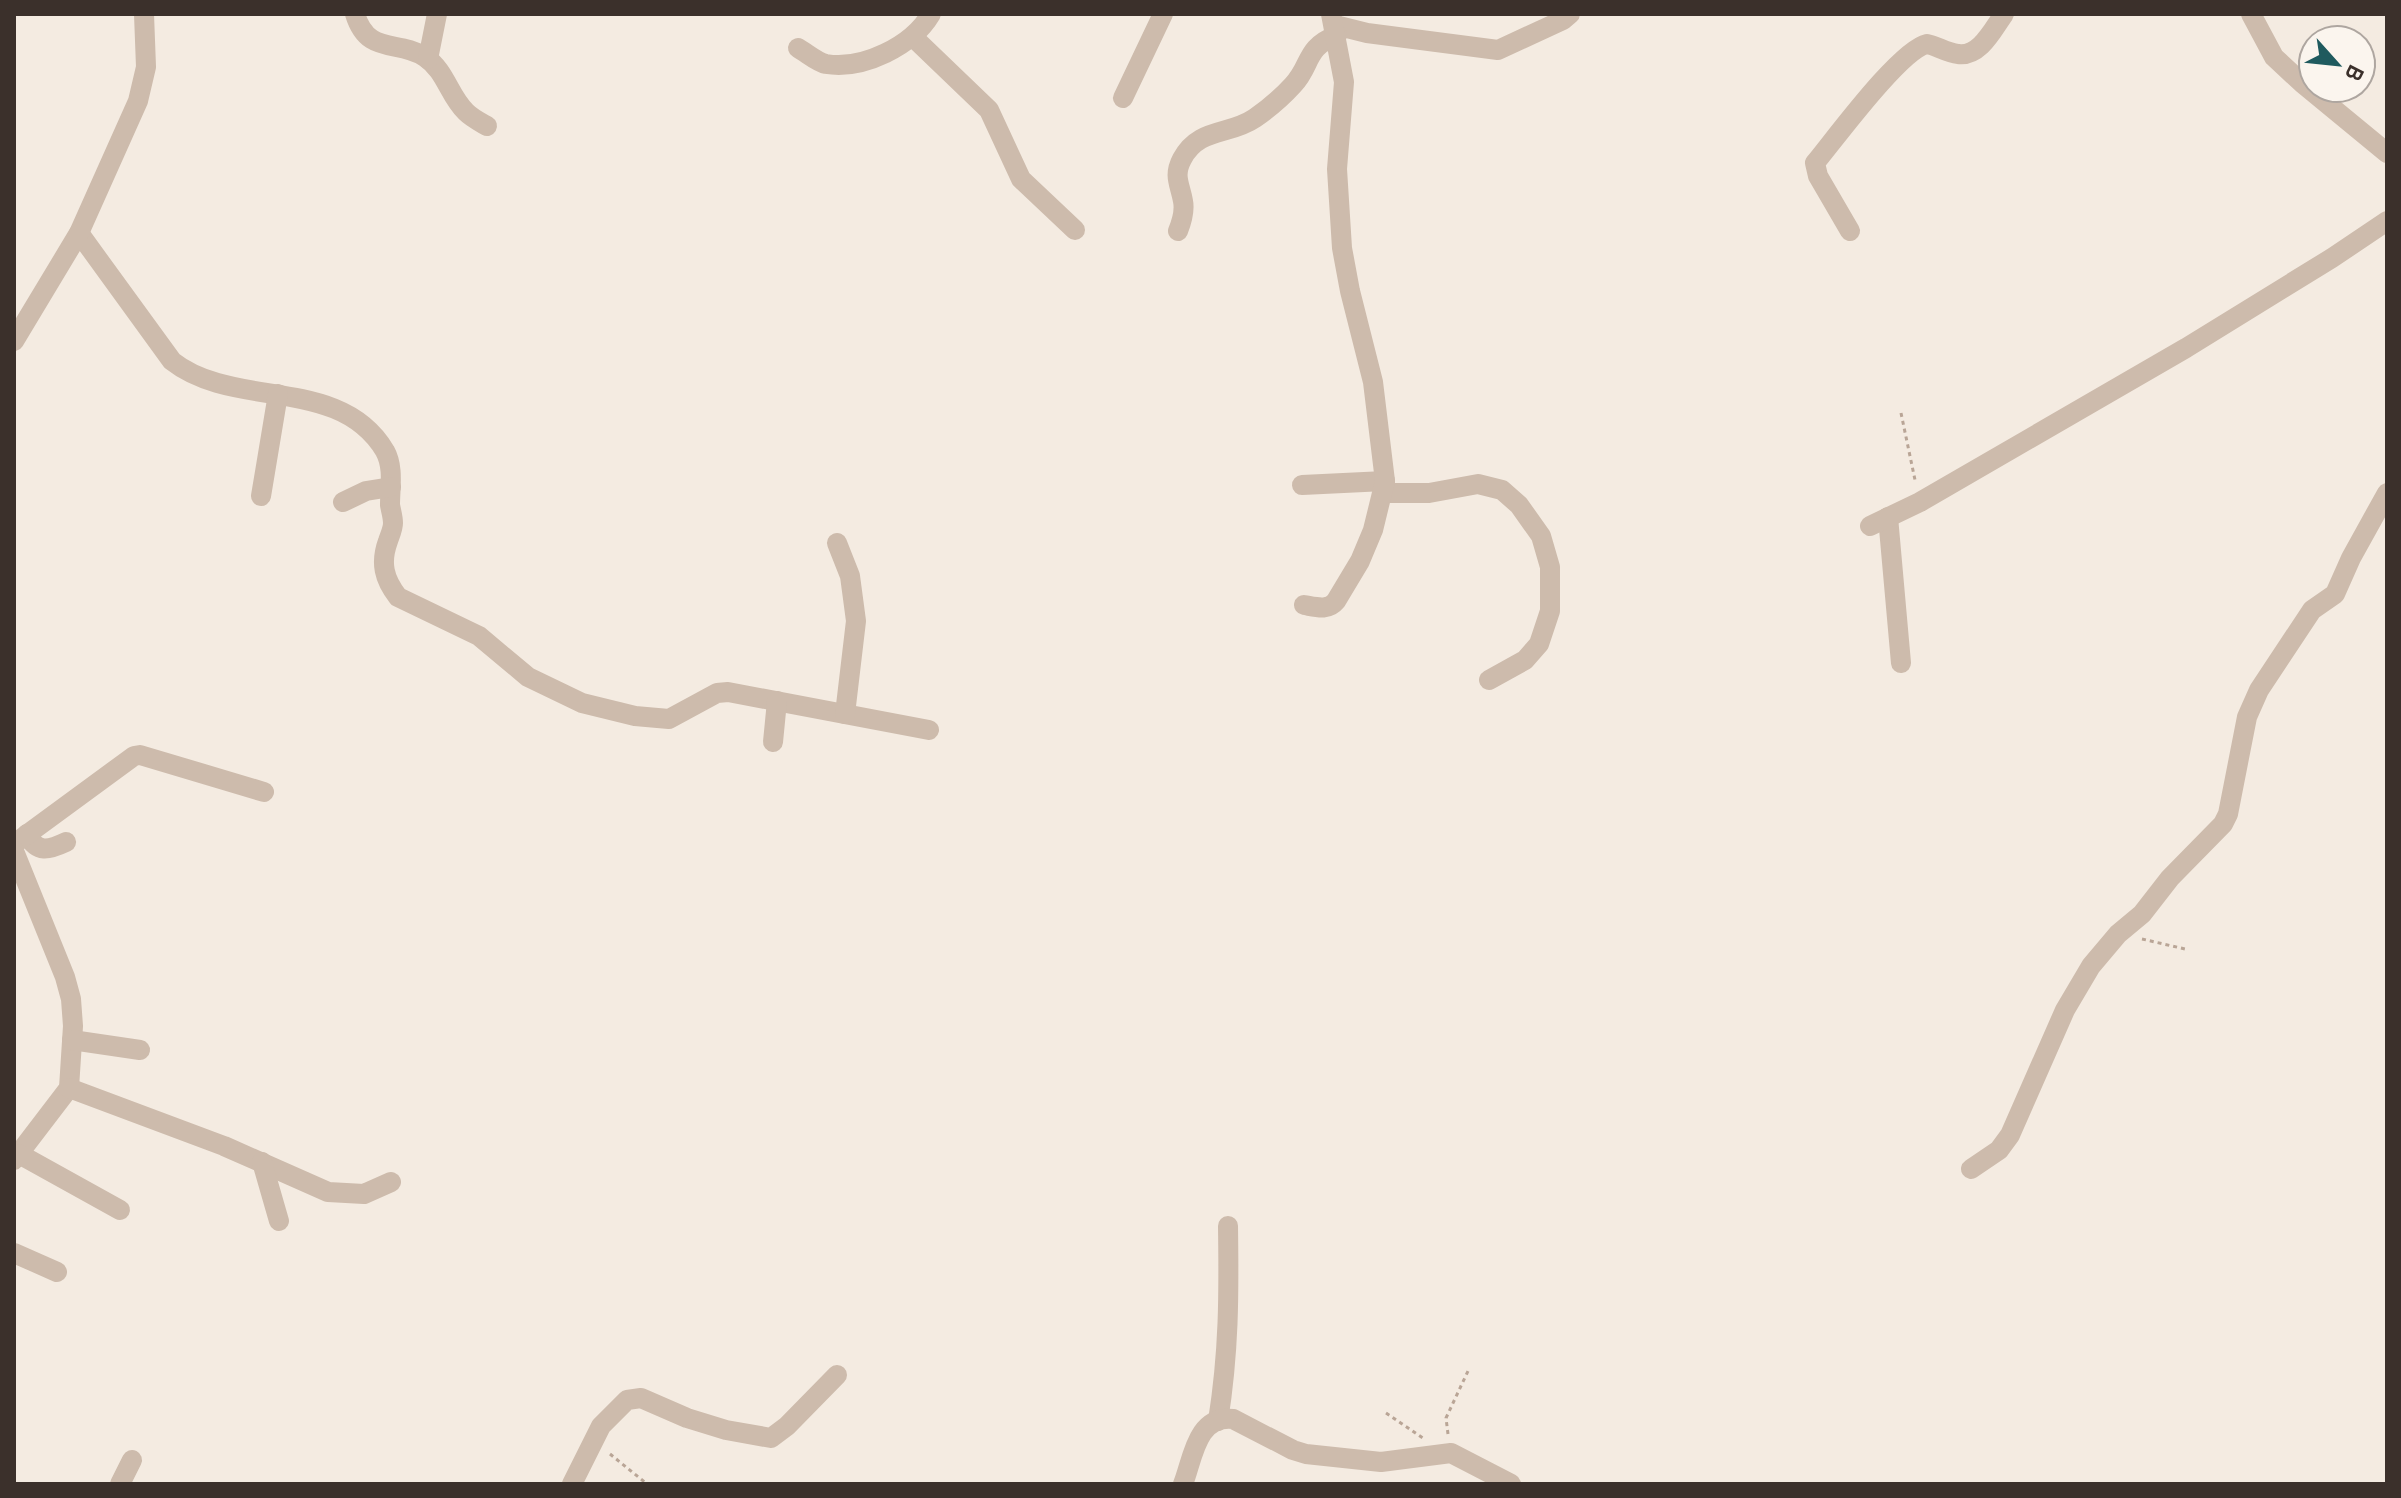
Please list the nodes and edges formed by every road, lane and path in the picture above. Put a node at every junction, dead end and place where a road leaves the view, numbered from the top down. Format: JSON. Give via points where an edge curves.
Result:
{"nodes":[{"id":1,"x":144,"y":14,"type":"edge"},
{"id":2,"x":355,"y":14,"type":"edge"},
{"id":3,"x":437,"y":14,"type":"edge"},
{"id":4,"x":931,"y":14,"type":"edge"},
{"id":5,"x":1163,"y":14,"type":"edge"},
{"id":6,"x":1570,"y":14,"type":"edge"},
{"id":7,"x":2004,"y":14,"type":"edge"},
{"id":8,"x":2251,"y":14,"type":"edge"},
{"id":9,"x":1334,"y":25,"type":"edge"},
{"id":10,"x":913,"y":37,"type":"junction"},
{"id":11,"x":798,"y":48,"type":"dead end"},
{"id":12,"x":428,"y":59,"type":"junction"},
{"id":13,"x":1123,"y":98,"type":"dead end"},
{"id":14,"x":487,"y":126,"type":"dead end"},
{"id":15,"x":2387,"y":153,"type":"edge"},
{"id":16,"x":2387,"y":221,"type":"edge"},
{"id":17,"x":1075,"y":230,"type":"dead end"},
{"id":18,"x":1178,"y":231,"type":"dead end"},
{"id":19,"x":1850,"y":231,"type":"dead end"},
{"id":20,"x":79,"y":233,"type":"junction"},
{"id":21,"x":14,"y":341,"type":"edge"},
{"id":22,"x":278,"y":394,"type":"junction"},
{"id":23,"x":1901,"y":413,"type":"dead end"},
{"id":24,"x":1302,"y":485,"type":"dead end"},
{"id":25,"x":391,"y":487,"type":"junction"},
{"id":26,"x":1384,"y":487,"type":"junction"},
{"id":27,"x":2387,"y":493,"type":"edge"},
{"id":28,"x":261,"y":496,"type":"dead end"},
{"id":29,"x":343,"y":502,"type":"dead end"},
{"id":30,"x":1920,"y":502,"type":"junction"},
{"id":31,"x":837,"y":543,"type":"dead end"},
{"id":32,"x":1304,"y":605,"type":"dead end"},
{"id":33,"x":1901,"y":663,"type":"dead end"},
{"id":34,"x":1489,"y":680,"type":"dead end"},
{"id":35,"x":777,"y":701,"type":"junction"},
{"id":36,"x":845,"y":714,"type":"junction"},
{"id":37,"x":929,"y":730,"type":"dead end"},
{"id":38,"x":773,"y":742,"type":"dead end"},
{"id":39,"x":264,"y":792,"type":"dead end"},
{"id":40,"x":20,"y":839,"type":"edge"},
{"id":41,"x":66,"y":842,"type":"dead end"},
{"id":42,"x":14,"y":851,"type":"edge"},
{"id":43,"x":2118,"y":934,"type":"junction"},
{"id":44,"x":2185,"y":949,"type":"dead end"},
{"id":45,"x":72,"y":1040,"type":"junction"},
{"id":46,"x":140,"y":1050,"type":"dead end"},
{"id":47,"x":69,"y":1088,"type":"junction"},
{"id":48,"x":16,"y":1157,"type":"edge"},
{"id":49,"x":262,"y":1162,"type":"junction"},
{"id":50,"x":1971,"y":1169,"type":"dead end"},
{"id":51,"x":391,"y":1182,"type":"dead end"},
{"id":52,"x":120,"y":1210,"type":"dead end"},
{"id":53,"x":279,"y":1221,"type":"dead end"},
{"id":54,"x":1228,"y":1226,"type":"dead end"},
{"id":55,"x":14,"y":1253,"type":"edge"},
{"id":56,"x":57,"y":1272,"type":"dead end"},
{"id":57,"x":1468,"y":1371,"type":"dead end"},
{"id":58,"x":837,"y":1375,"type":"dead end"},
{"id":59,"x":1386,"y":1413,"type":"dead end"},
{"id":60,"x":1218,"y":1421,"type":"junction"},
{"id":61,"x":594,"y":1440,"type":"junction"},
{"id":62,"x":1451,"y":1454,"type":"junction"},
{"id":63,"x":132,"y":1460,"type":"dead end"},
{"id":64,"x":120,"y":1484,"type":"edge"},
{"id":65,"x":572,"y":1484,"type":"edge"},
{"id":66,"x":647,"y":1484,"type":"edge"},
{"id":67,"x":1183,"y":1484,"type":"edge"},
{"id":68,"x":1511,"y":1484,"type":"edge"}],
"edges":[{"from":1,"to":20,"type":"street","via":[[146,67],[138,101]]},
{"from":2,"to":12,"type":"street","via":[[359,28],[381,45]]},
{"from":3,"to":12,"type":"street"},
{"from":4,"to":10,"type":"street"},
{"from":5,"to":13,"type":"street"},
{"from":6,"to":9,"type":"street","via":[[1498,50]]},
{"from":7,"to":19,"type":"street","via":[[1972,52],[1956,54],[1927,44],[1912,52],[1815,163]]},
{"from":8,"to":15,"type":"street","via":[[2274,57]]},
{"from":9,"to":18,"type":"street","via":[[1294,84],[1256,117],[1198,138],[1187,150],[1176,175],[1184,210]]},
{"from":9,"to":26,"type":"street","via":[[1344,82],[1337,169],[1342,248],[1373,382]]},
{"from":10,"to":11,"type":"street","via":[[852,65],[823,63]]},
{"from":10,"to":17,"type":"street","via":[[989,110],[1021,179]]},
{"from":12,"to":14,"type":"street","via":[[448,80],[467,114]]},
{"from":16,"to":30,"type":"street","via":[[2186,348]]},
{"from":20,"to":21,"type":"street"},
{"from":20,"to":22,"type":"street","via":[[172,361],[211,381]]},
{"from":22,"to":25,"type":"street","via":[[334,408],[362,424],[386,453]]},
{"from":22,"to":28,"type":"street"},
{"from":23,"to":30,"type":"path"},
{"from":24,"to":26,"type":"street"},
{"from":25,"to":29,"type":"street"},
{"from":25,"to":35,"type":"street","via":[[393,521],[383,567],[398,597],[479,636],[540,684],[582,703],[669,719],[717,693]]},
{"from":26,"to":32,"type":"street","via":[[1373,530],[1336,601],[1324,608]]},
{"from":26,"to":34,"type":"street","via":[[1429,493],[1478,484],[1502,490],[1541,536],[1550,567],[1550,611],[1539,644],[1525,660]]},
{"from":27,"to":43,"type":"street","via":[[2335,594],[2312,610],[2259,690],[2247,717],[2223,824]]},
{"from":30,"to":33,"type":"street","via":[[1879,521]]},
{"from":31,"to":36,"type":"street","via":[[850,576],[856,621]]},
{"from":35,"to":36,"type":"street"},
{"from":35,"to":38,"type":"street"},
{"from":36,"to":37,"type":"street"},
{"from":39,"to":40,"type":"street","via":[[134,756]]},
{"from":40,"to":41,"type":"street","via":[[41,849]]},
{"from":42,"to":45,"type":"street","via":[[65,977]]},
{"from":43,"to":44,"type":"path"},
{"from":43,"to":50,"type":"street","via":[[2065,1010],[2005,1144]]},
{"from":45,"to":46,"type":"street"},
{"from":45,"to":47,"type":"street"},
{"from":47,"to":48,"type":"street"},
{"from":47,"to":49,"type":"street"},
{"from":48,"to":52,"type":"street"},
{"from":49,"to":51,"type":"street","via":[[328,1192],[364,1194]]},
{"from":49,"to":53,"type":"street"},
{"from":54,"to":60,"type":"street","via":[[1230,1316]]},
{"from":55,"to":56,"type":"street"},
{"from":57,"to":62,"type":"path","via":[[1446,1418]]},
{"from":58,"to":61,"type":"street","via":[[771,1438],[726,1430],[641,1398],[627,1400]]},
{"from":59,"to":62,"type":"path"},
{"from":60,"to":62,"type":"street","via":[[1233,1419],[1306,1454],[1381,1462]]},
{"from":60,"to":67,"type":"street","via":[[1201,1433]]},
{"from":61,"to":65,"type":"street"},
{"from":61,"to":66,"type":"path"},
{"from":62,"to":68,"type":"street"},
{"from":63,"to":64,"type":"street"}]}
